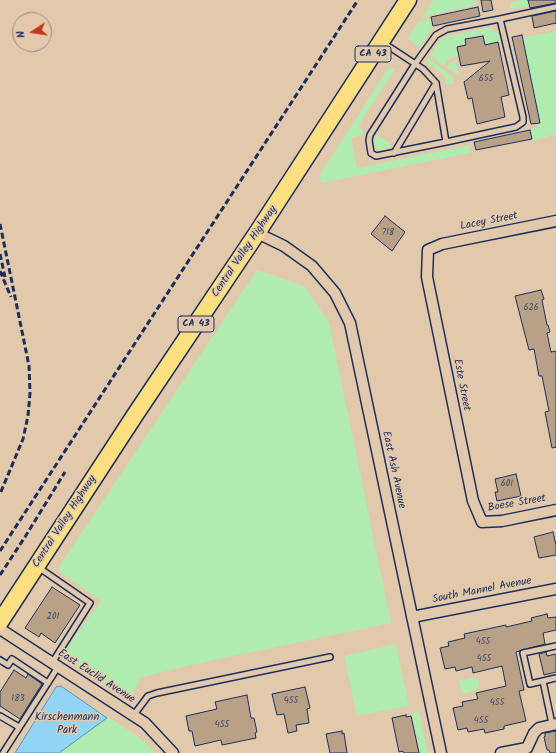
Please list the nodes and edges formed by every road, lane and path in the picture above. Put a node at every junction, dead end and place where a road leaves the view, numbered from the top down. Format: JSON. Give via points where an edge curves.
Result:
{"nodes":[{"id":1,"x":408,"y":0,"type":"edge"},
{"id":2,"x":556,"y":7,"type":"edge"},
{"id":3,"x":500,"y":19,"type":"junction"},
{"id":4,"x":382,"y":42,"type":"junction"},
{"id":5,"x":415,"y":64,"type":"junction"},
{"id":6,"x":436,"y":83,"type":"junction"},
{"id":7,"x":446,"y":142,"type":"junction"},
{"id":8,"x":394,"y":153,"type":"junction"},
{"id":9,"x":556,"y":221,"type":"edge"},
{"id":10,"x":257,"y":233,"type":"junction"},
{"id":11,"x":428,"y":250,"type":"joint"},
{"id":12,"x":556,"y":510,"type":"edge"},
{"id":13,"x":482,"y":522,"type":"joint"},
{"id":14,"x":36,"y":566,"type":"junction"},
{"id":15,"x":556,"y":589,"type":"edge"},
{"id":16,"x":412,"y":617,"type":"junction"},
{"id":17,"x":0,"y":622,"type":"edge"},
{"id":18,"x":0,"y":629,"type":"edge"},
{"id":19,"x":556,"y":646,"type":"edge"},
{"id":20,"x":330,"y":658,"type":"dead end"},
{"id":21,"x":0,"y":660,"type":"edge"},
{"id":22,"x":55,"y":665,"type":"junction"},
{"id":23,"x":556,"y":678,"type":"edge"},
{"id":24,"x":543,"y":681,"type":"junction"},
{"id":25,"x":48,"y":683,"type":"junction"},
{"id":26,"x":0,"y":716,"type":"edge"},
{"id":27,"x":133,"y":716,"type":"junction"},
{"id":28,"x":554,"y":724,"type":"edge"},
{"id":29,"x":19,"y":727,"type":"junction"},
{"id":30,"x":530,"y":750,"type":"edge"},
{"id":31,"x":3,"y":753,"type":"edge"},
{"id":32,"x":173,"y":753,"type":"edge"},
{"id":33,"x":441,"y":753,"type":"edge"},
{"id":34,"x":501,"y":753,"type":"edge"}],
"edges":[{"from":1,"to":4,"type":"main road","name":"Central Valley Highway","number":"CA 43"},
{"from":2,"to":3,"type":"lane"},
{"from":3,"to":5,"type":"lane","via":[[442,31],[436,35]]},
{"from":3,"to":7,"type":"lane","via":[[522,122],[516,127]]},
{"from":4,"to":5,"type":"lane"},
{"from":4,"to":10,"type":"main road","name":"Central Valley Highway","number":"CA 43"},
{"from":5,"to":6,"type":"lane"},
{"from":5,"to":8,"type":"lane","via":[[370,135],[370,150],[373,154],[376,156]]},
{"from":6,"to":7,"type":"lane"},
{"from":6,"to":8,"type":"lane"},
{"from":7,"to":8,"type":"lane"},
{"from":9,"to":11,"type":"street","name":"Lacey Street","via":[[442,244]]},
{"from":10,"to":14,"type":"main road","name":"Central Valley Highway","number":"CA 43"},
{"from":10,"to":16,"type":"street","name":"East Ash Avenue","via":[[284,246],[312,266],[335,293],[350,323]]},
{"from":11,"to":13,"type":"street","name":"Este Street","via":[[427,277],[473,501]]},
{"from":12,"to":13,"type":"street","name":"Boese Street","via":[[502,521]]},
{"from":14,"to":17,"type":"main road","name":"Central Valley Highway","number":"CA 43"},
{"from":14,"to":22,"type":"lane","via":[[90,603]]},
{"from":15,"to":16,"type":"street","name":"South Mannel Avenue"},
{"from":16,"to":33,"type":"street","name":"East Ash Avenue"},
{"from":18,"to":22,"type":"street","name":"East Euclid Avenue"},
{"from":19,"to":24,"type":"lane","via":[[523,654],[530,684]]},
{"from":20,"to":27,"type":"lane","via":[[157,692],[148,696]]},
{"from":21,"to":25,"type":"lane","via":[[8,665],[12,659]]},
{"from":22,"to":25,"type":"lane"},
{"from":22,"to":27,"type":"street","name":"East Euclid Avenue"},
{"from":23,"to":24,"type":"lane"},
{"from":24,"to":28,"type":"lane"},
{"from":25,"to":29,"type":"lane"},
{"from":26,"to":29,"type":"lane"},
{"from":27,"to":32,"type":"street","name":"East Euclid Avenue","via":[[145,723]]},
{"from":28,"to":30,"type":"street","via":[[539,728],[534,733]]},
{"from":29,"to":31,"type":"lane"},
{"from":30,"to":34,"type":"street"}]}
